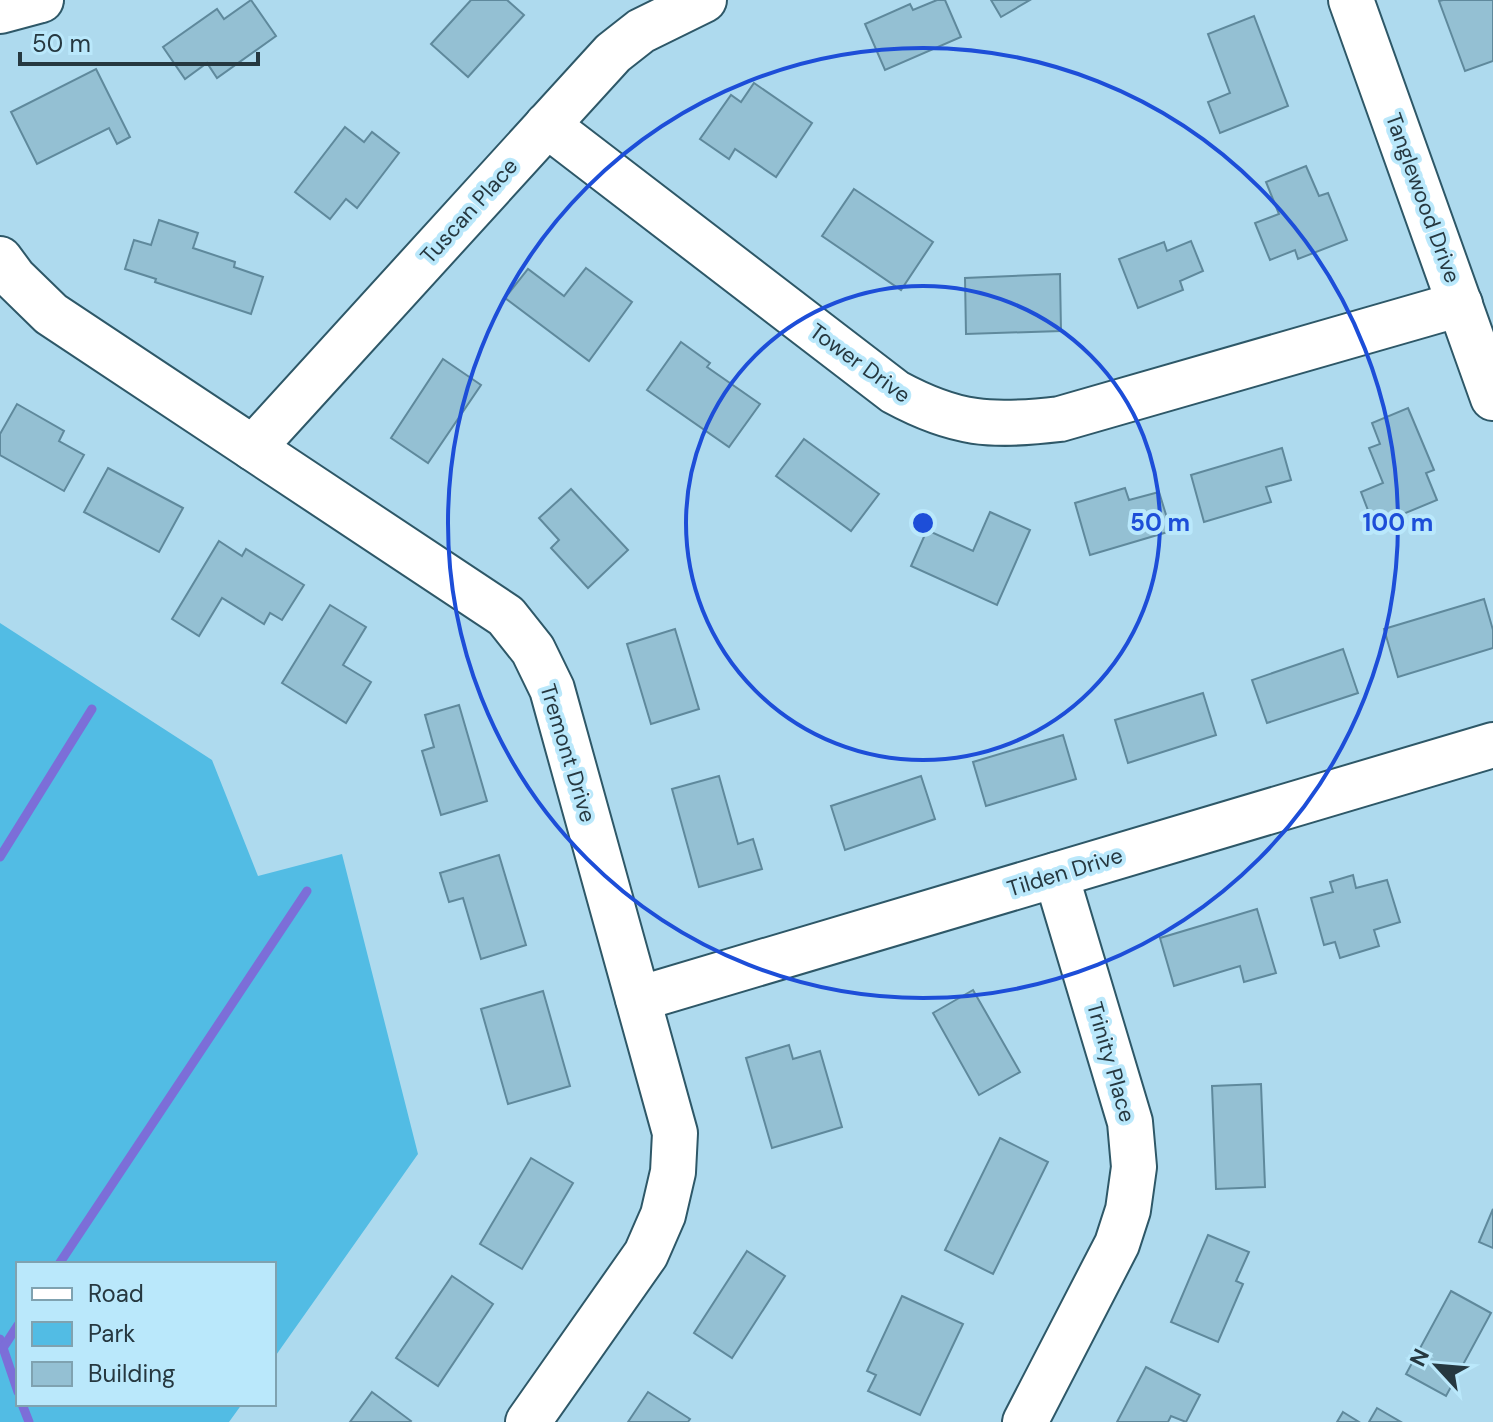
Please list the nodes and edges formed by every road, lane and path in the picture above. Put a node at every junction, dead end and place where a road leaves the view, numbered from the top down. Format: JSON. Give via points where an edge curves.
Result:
{"nodes":[{"id":1,"x":41,"y":0,"type":"edge"},
{"id":2,"x":704,"y":0,"type":"edge"},
{"id":3,"x":1351,"y":0,"type":"edge"},
{"id":4,"x":0,"y":11,"type":"edge"},
{"id":5,"x":547,"y":125,"type":"junction"},
{"id":6,"x":0,"y":259,"type":"edge"},
{"id":7,"x":1460,"y":304,"type":"junction"},
{"id":8,"x":1493,"y":398,"type":"edge"},
{"id":9,"x":253,"y":448,"type":"junction"},
{"id":10,"x":1493,"y":745,"type":"edge"},
{"id":11,"x":1056,"y":875,"type":"junction"},
{"id":12,"x":638,"y":999,"type":"junction"},
{"id":13,"x":528,"y":1422,"type":"edge"},
{"id":14,"x":1025,"y":1422,"type":"edge"}],
"edges":[{"from":1,"to":4,"type":"street"},
{"from":2,"to":5,"type":"street","name":"Tuscan Place","via":[[641,31],[613,53]]},
{"from":3,"to":7,"type":"street","name":"Tanglewood Drive"},
{"from":5,"to":7,"type":"street","name":"Tower Drive","via":[[895,392],[927,410],[968,422],[1011,425],[1060,419]]},
{"from":5,"to":9,"type":"street","name":"Tuscan Place"},
{"from":6,"to":9,"type":"street","name":"Tremont Drive","via":[[51,314]]},
{"from":7,"to":8,"type":"street","name":"Tanglewood Drive"},
{"from":9,"to":12,"type":"street","name":"Tremont Drive","via":[[479,595],[506,616],[533,650],[552,689]]},
{"from":10,"to":11,"type":"street","name":"Tilden Drive"},
{"from":11,"to":12,"type":"street","name":"Tilden Drive"},
{"from":11,"to":14,"type":"street","name":"Trinity Place","via":[[1130,1122],[1134,1167],[1117,1244]]},
{"from":12,"to":13,"type":"street","name":"Tremont Drive","via":[[675,1133],[663,1215],[646,1254]]}]}
